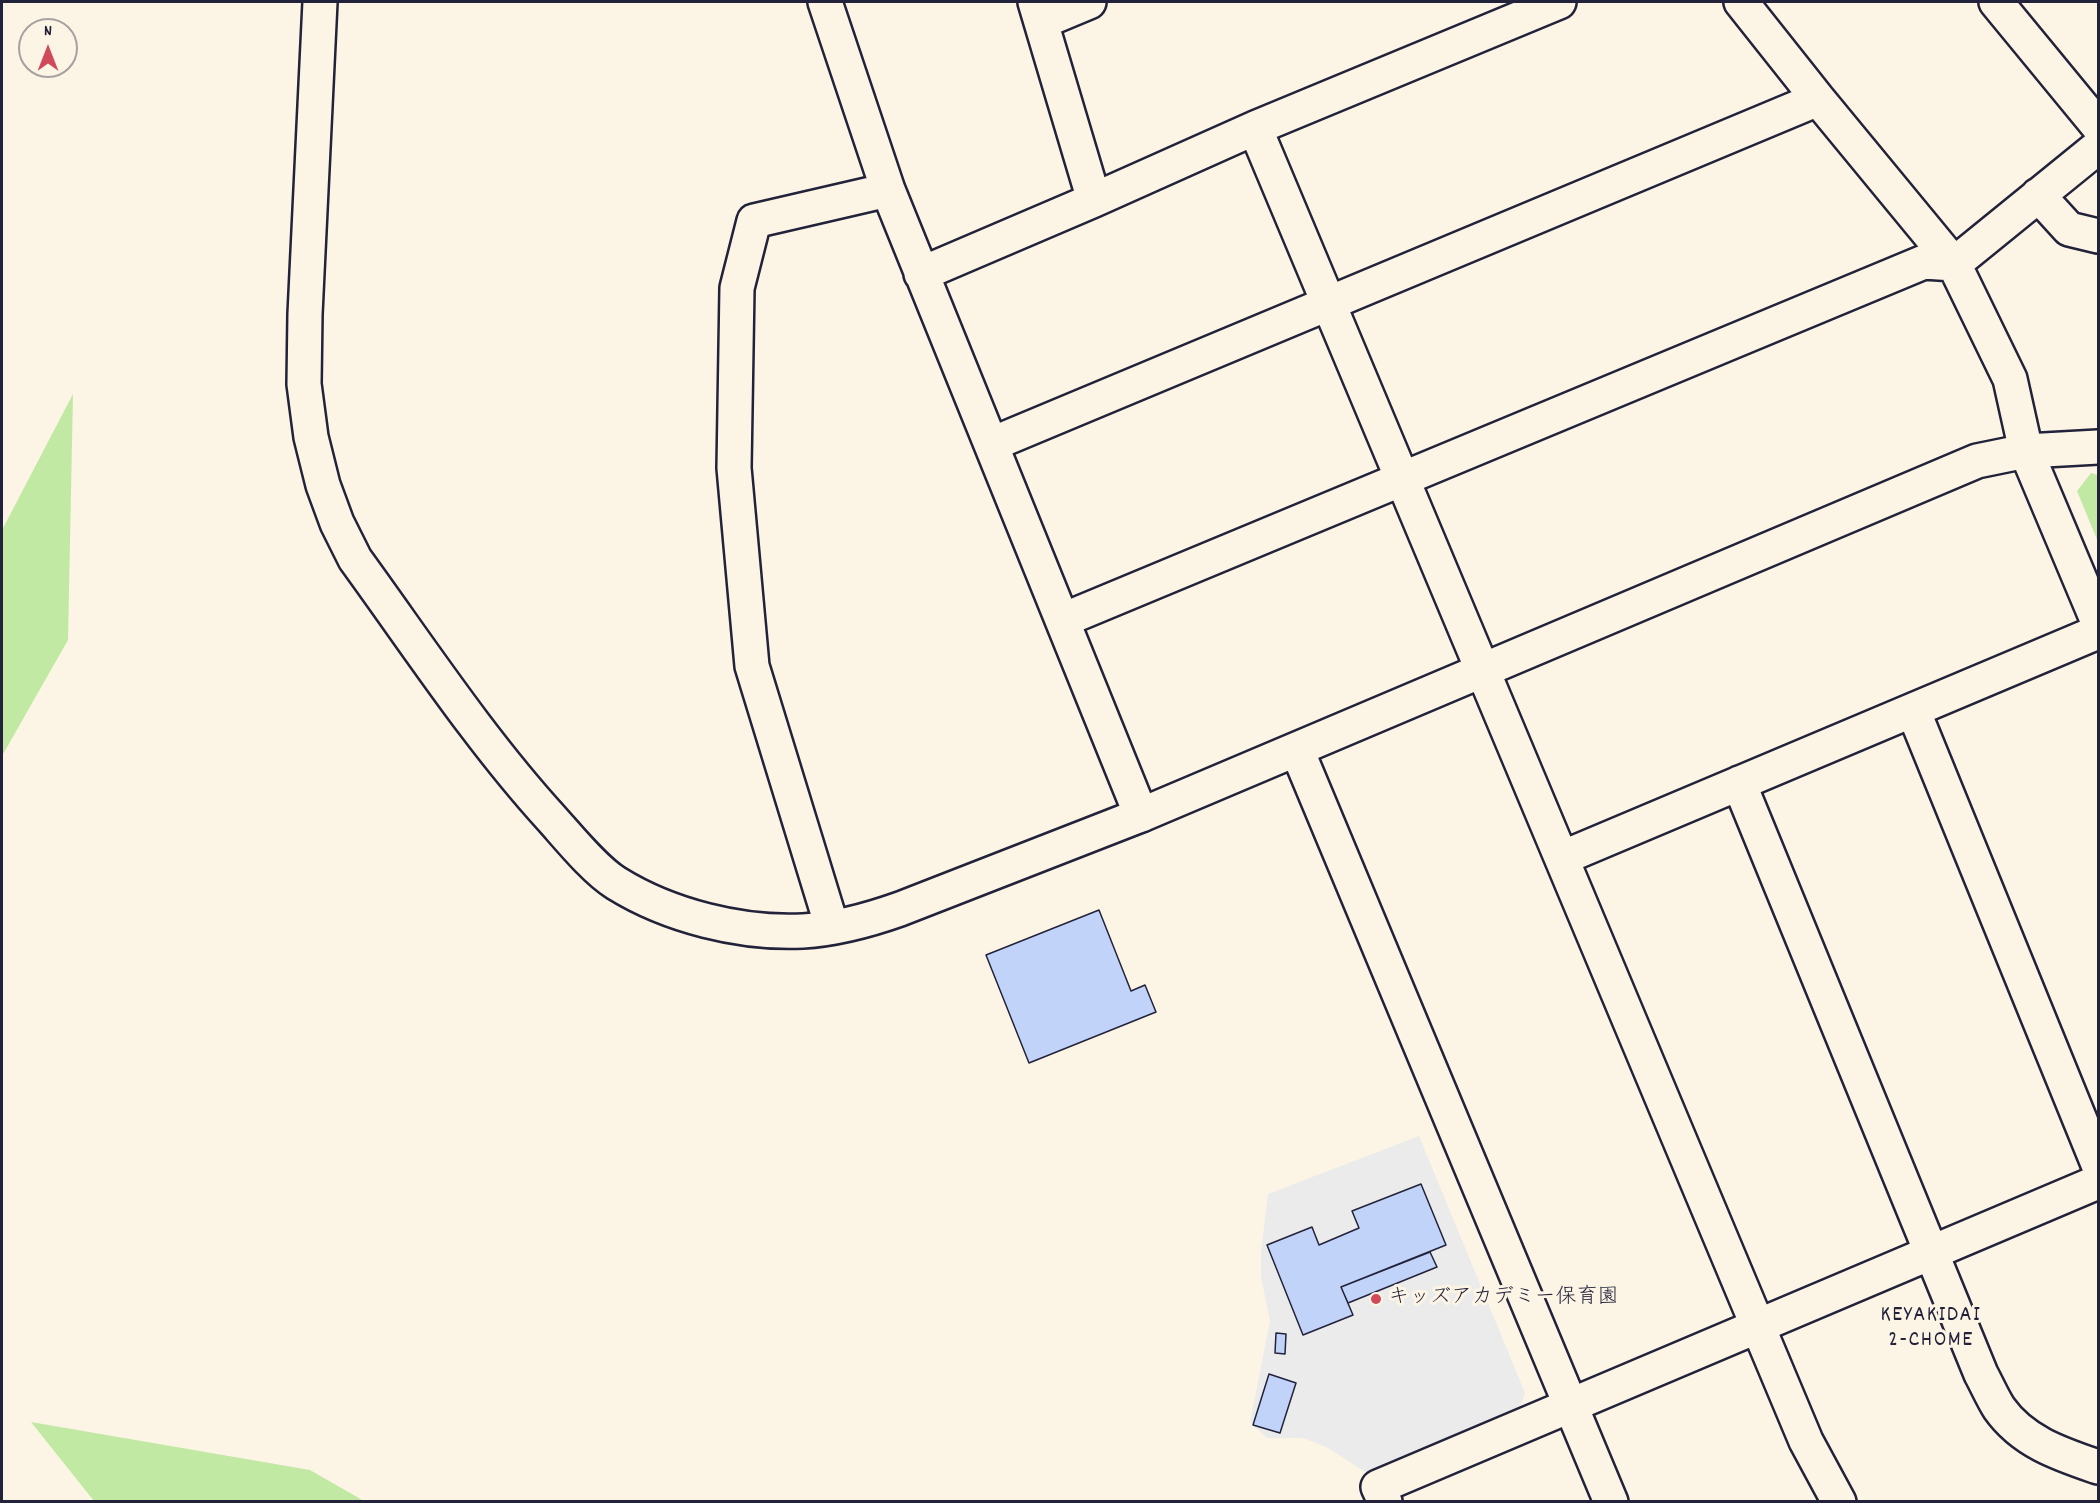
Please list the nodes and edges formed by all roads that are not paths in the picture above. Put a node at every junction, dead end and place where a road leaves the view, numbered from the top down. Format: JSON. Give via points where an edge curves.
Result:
{"nodes":[{"id":1,"x":320,"y":2,"type":"edge"},
{"id":2,"x":825,"y":2,"type":"edge"},
{"id":3,"x":1089,"y":2,"type":"edge"},
{"id":4,"x":1559,"y":2,"type":"edge"},
{"id":5,"x":1741,"y":2,"type":"edge"},
{"id":6,"x":1996,"y":2,"type":"edge"},
{"id":7,"x":1038,"y":12,"type":"edge"},
{"id":8,"x":1818,"y":99,"type":"junction"},
{"id":9,"x":2098,"y":126,"type":"edge"},
{"id":10,"x":1255,"y":128,"type":"junction"},
{"id":11,"x":2098,"y":147,"type":"edge"},
{"id":12,"x":888,"y":190,"type":"junction"},
{"id":13,"x":2038,"y":195,"type":"junction"},
{"id":14,"x":1094,"y":200,"type":"junction"},
{"id":15,"x":2098,"y":236,"type":"edge"},
{"id":16,"x":1954,"y":264,"type":"junction"},
{"id":17,"x":921,"y":274,"type":"junction"},
{"id":18,"x":1329,"y":304,"type":"junction"},
{"id":19,"x":992,"y":444,"type":"junction"},
{"id":20,"x":2098,"y":447,"type":"edge"},
{"id":21,"x":2026,"y":452,"type":"junction"},
{"id":22,"x":1403,"y":479,"type":"junction"},
{"id":23,"x":1063,"y":620,"type":"junction"},
{"id":24,"x":2098,"y":622,"type":"edge"},
{"id":25,"x":2098,"y":632,"type":"edge"},
{"id":26,"x":1483,"y":671,"type":"junction"},
{"id":27,"x":1913,"y":710,"type":"junction"},
{"id":28,"x":1296,"y":750,"type":"junction"},
{"id":29,"x":1739,"y":783,"type":"junction"},
{"id":30,"x":1141,"y":815,"type":"junction"},
{"id":31,"x":1562,"y":858,"type":"junction"},
{"id":32,"x":832,"y":927,"type":"junction"},
{"id":33,"x":2098,"y":1164,"type":"edge"},
{"id":34,"x":2098,"y":1182,"type":"edge"},
{"id":35,"x":1932,"y":1252,"type":"junction"},
{"id":36,"x":1758,"y":1326,"type":"junction"},
{"id":37,"x":1571,"y":1405,"type":"junction"},
{"id":38,"x":2098,"y":1467,"type":"edge"},
{"id":39,"x":1385,"y":1502,"type":"edge"},
{"id":40,"x":1611,"y":1502,"type":"edge"},
{"id":41,"x":1839,"y":1502,"type":"edge"}],
"edges":[{"from":1,"to":32,"type":"street","via":[[304,384],[322,485],[355,559],[516,779],[576,847],[615,882],[671,909],[736,927],[802,931]]},
{"from":2,"to":12,"type":"street"},
{"from":3,"to":7,"type":"street"},
{"from":4,"to":10,"type":"street"},
{"from":5,"to":8,"type":"street"},
{"from":6,"to":9,"type":"street"},
{"from":7,"to":14,"type":"street"},
{"from":8,"to":16,"type":"street"},
{"from":8,"to":18,"type":"street"},
{"from":10,"to":14,"type":"street"},
{"from":10,"to":18,"type":"street"},
{"from":11,"to":13,"type":"street"},
{"from":12,"to":17,"type":"street"},
{"from":12,"to":32,"type":"street","via":[[754,221],[737,288],[734,468],[752,666]]},
{"from":13,"to":15,"type":"street","via":[[2069,229]]},
{"from":13,"to":16,"type":"street"},
{"from":14,"to":17,"type":"street"},
{"from":16,"to":21,"type":"street","via":[[2010,379]]},
{"from":16,"to":22,"type":"street","via":[[1924,262]]},
{"from":17,"to":19,"type":"street"},
{"from":18,"to":19,"type":"street"},
{"from":18,"to":22,"type":"street"},
{"from":19,"to":23,"type":"street"},
{"from":20,"to":21,"type":"street"},
{"from":21,"to":24,"type":"street"},
{"from":21,"to":26,"type":"street","via":[[1977,461]]},
{"from":22,"to":23,"type":"street"},
{"from":22,"to":26,"type":"street"},
{"from":23,"to":30,"type":"street"},
{"from":25,"to":27,"type":"street"},
{"from":26,"to":28,"type":"street"},
{"from":26,"to":31,"type":"street"},
{"from":27,"to":29,"type":"street"},
{"from":27,"to":33,"type":"street"},
{"from":28,"to":30,"type":"street"},
{"from":28,"to":37,"type":"street"},
{"from":29,"to":31,"type":"street"},
{"from":29,"to":35,"type":"street"},
{"from":30,"to":32,"type":"street","via":[[900,909]]},
{"from":31,"to":36,"type":"street"},
{"from":34,"to":35,"type":"street"},
{"from":35,"to":36,"type":"street"},
{"from":35,"to":38,"type":"street","via":[[1998,1407],[2014,1427],[2033,1441]]},
{"from":36,"to":37,"type":"street"},
{"from":36,"to":41,"type":"street","via":[[1806,1441]]},
{"from":37,"to":39,"type":"street","via":[[1378,1487]]},
{"from":37,"to":40,"type":"street"}]}
